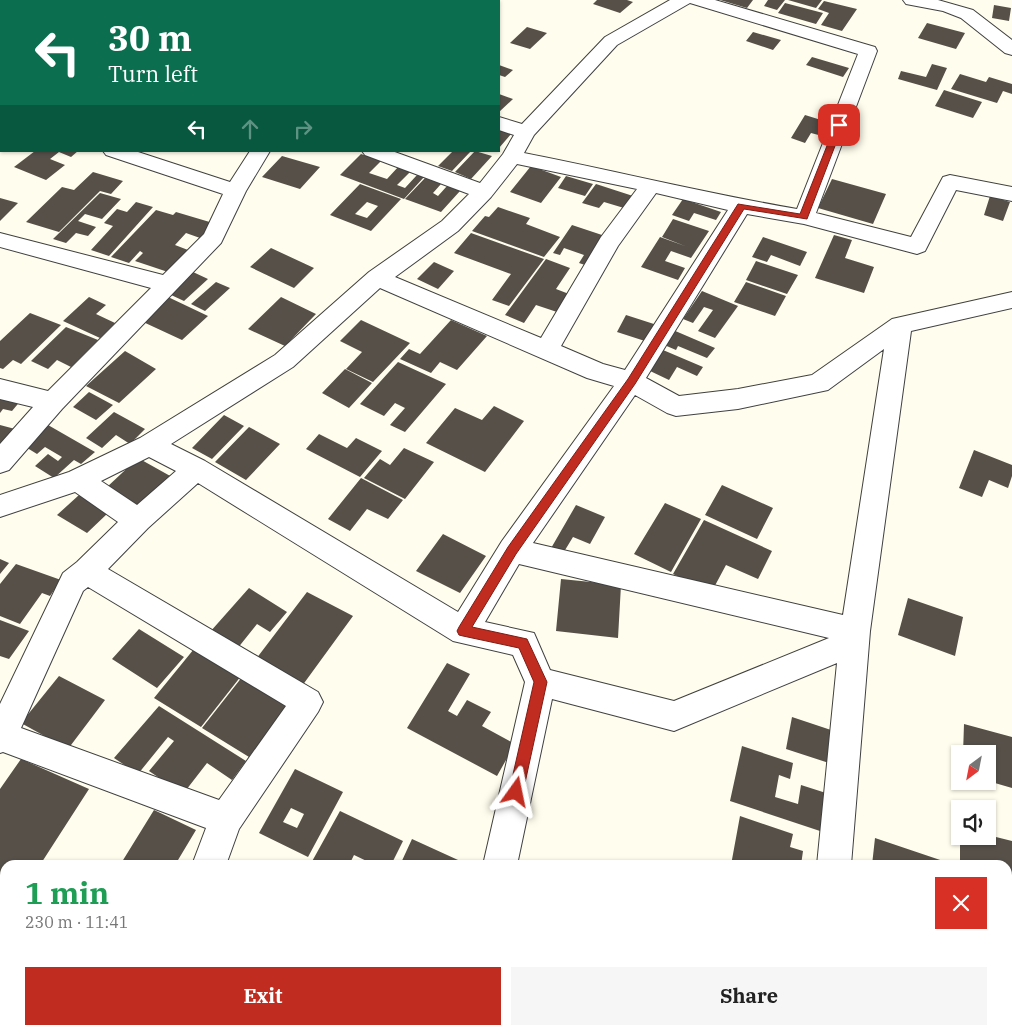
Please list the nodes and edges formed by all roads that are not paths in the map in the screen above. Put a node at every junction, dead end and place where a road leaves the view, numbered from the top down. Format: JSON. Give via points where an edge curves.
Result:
{"nodes":[{"id":1,"x":683,"y":0,"type":"edge"},
{"id":2,"x":696,"y":0,"type":"edge"},
{"id":3,"x":912,"y":0,"type":"edge"},
{"id":4,"x":1012,"y":49,"type":"edge"},
{"id":5,"x":500,"y":123,"type":"edge"},
{"id":6,"x":526,"y":132,"type":"junction"},
{"id":7,"x":115,"y":152,"type":"edge"},
{"id":8,"x":259,"y":152,"type":"edge"},
{"id":9,"x":375,"y":152,"type":"edge"},
{"id":10,"x":512,"y":157,"type":"junction"},
{"id":11,"x":652,"y":184,"type":"junction"},
{"id":12,"x":234,"y":191,"type":"junction"},
{"id":13,"x":484,"y":192,"type":"junction"},
{"id":14,"x":1012,"y":194,"type":"edge"},
{"id":15,"x":741,"y":206,"type":"junction"},
{"id":16,"x":804,"y":217,"type":"junction"},
{"id":17,"x":0,"y":240,"type":"edge"},
{"id":18,"x":377,"y":278,"type":"junction"},
{"id":19,"x":167,"y":284,"type":"junction"},
{"id":20,"x":1012,"y":300,"type":"edge"},
{"id":21,"x":900,"y":325,"type":"junction"},
{"id":22,"x":547,"y":349,"type":"junction"},
{"id":23,"x":632,"y":382,"type":"junction"},
{"id":24,"x":0,"y":389,"type":"edge"},
{"id":25,"x":54,"y":402,"type":"junction"},
{"id":26,"x":149,"y":444,"type":"junction"},
{"id":27,"x":0,"y":462,"type":"edge"},
{"id":28,"x":196,"y":470,"type":"junction"},
{"id":29,"x":78,"y":480,"type":"junction"},
{"id":30,"x":0,"y":506,"type":"edge"},
{"id":31,"x":138,"y":520,"type":"junction"},
{"id":32,"x":512,"y":550,"type":"junction"},
{"id":33,"x":87,"y":571,"type":"junction"},
{"id":34,"x":463,"y":631,"type":"junction"},
{"id":35,"x":854,"y":637,"type":"junction"},
{"id":36,"x":540,"y":682,"type":"junction"},
{"id":37,"x":1,"y":737,"type":"edge"},
{"id":38,"x":226,"y":819,"type":"junction"},
{"id":39,"x":211,"y":860,"type":"edge"},
{"id":40,"x":501,"y":860,"type":"edge"},
{"id":41,"x":834,"y":860,"type":"edge"}],
"edges":[{"from":1,"to":6,"type":"street","via":[[611,41]]},
{"from":2,"to":16,"type":"street","via":[[868,51]]},
{"from":3,"to":4,"type":"street","via":[[968,14]]},
{"from":5,"to":6,"type":"street"},
{"from":6,"to":10,"type":"street"},
{"from":7,"to":12,"type":"street"},
{"from":8,"to":12,"type":"street"},
{"from":9,"to":13,"type":"street"},
{"from":10,"to":11,"type":"street"},
{"from":10,"to":13,"type":"street"},
{"from":11,"to":15,"type":"street"},
{"from":11,"to":22,"type":"street","via":[[610,242]]},
{"from":12,"to":19,"type":"street","via":[[213,238]]},
{"from":13,"to":18,"type":"street","via":[[450,226]]},
{"from":14,"to":16,"type":"street","via":[[950,182],[917,246]]},
{"from":15,"to":16,"type":"street"},
{"from":15,"to":23,"type":"street"},
{"from":17,"to":19,"type":"street"},
{"from":18,"to":22,"type":"street"},
{"from":18,"to":26,"type":"street","via":[[284,362]]},
{"from":19,"to":25,"type":"street"},
{"from":20,"to":21,"type":"street"},
{"from":21,"to":23,"type":"street","via":[[819,383],[738,399],[676,406]]},
{"from":21,"to":35,"type":"street"},
{"from":22,"to":23,"type":"street","via":[[596,371]]},
{"from":23,"to":32,"type":"street"},
{"from":24,"to":25,"type":"street"},
{"from":25,"to":27,"type":"street"},
{"from":26,"to":28,"type":"street"},
{"from":26,"to":29,"type":"street"},
{"from":28,"to":31,"type":"street"},
{"from":28,"to":34,"type":"street"},
{"from":29,"to":30,"type":"street"},
{"from":29,"to":31,"type":"street"},
{"from":31,"to":33,"type":"street"},
{"from":32,"to":34,"type":"street"},
{"from":32,"to":35,"type":"street"},
{"from":33,"to":37,"type":"street","via":[[73,582]]},
{"from":33,"to":38,"type":"street","via":[[307,702]]},
{"from":34,"to":36,"type":"street","via":[[523,643]]},
{"from":35,"to":36,"type":"street","via":[[674,716]]},
{"from":35,"to":41,"type":"street"},
{"from":36,"to":40,"type":"street"},
{"from":37,"to":38,"type":"street"},
{"from":38,"to":39,"type":"street"}]}
